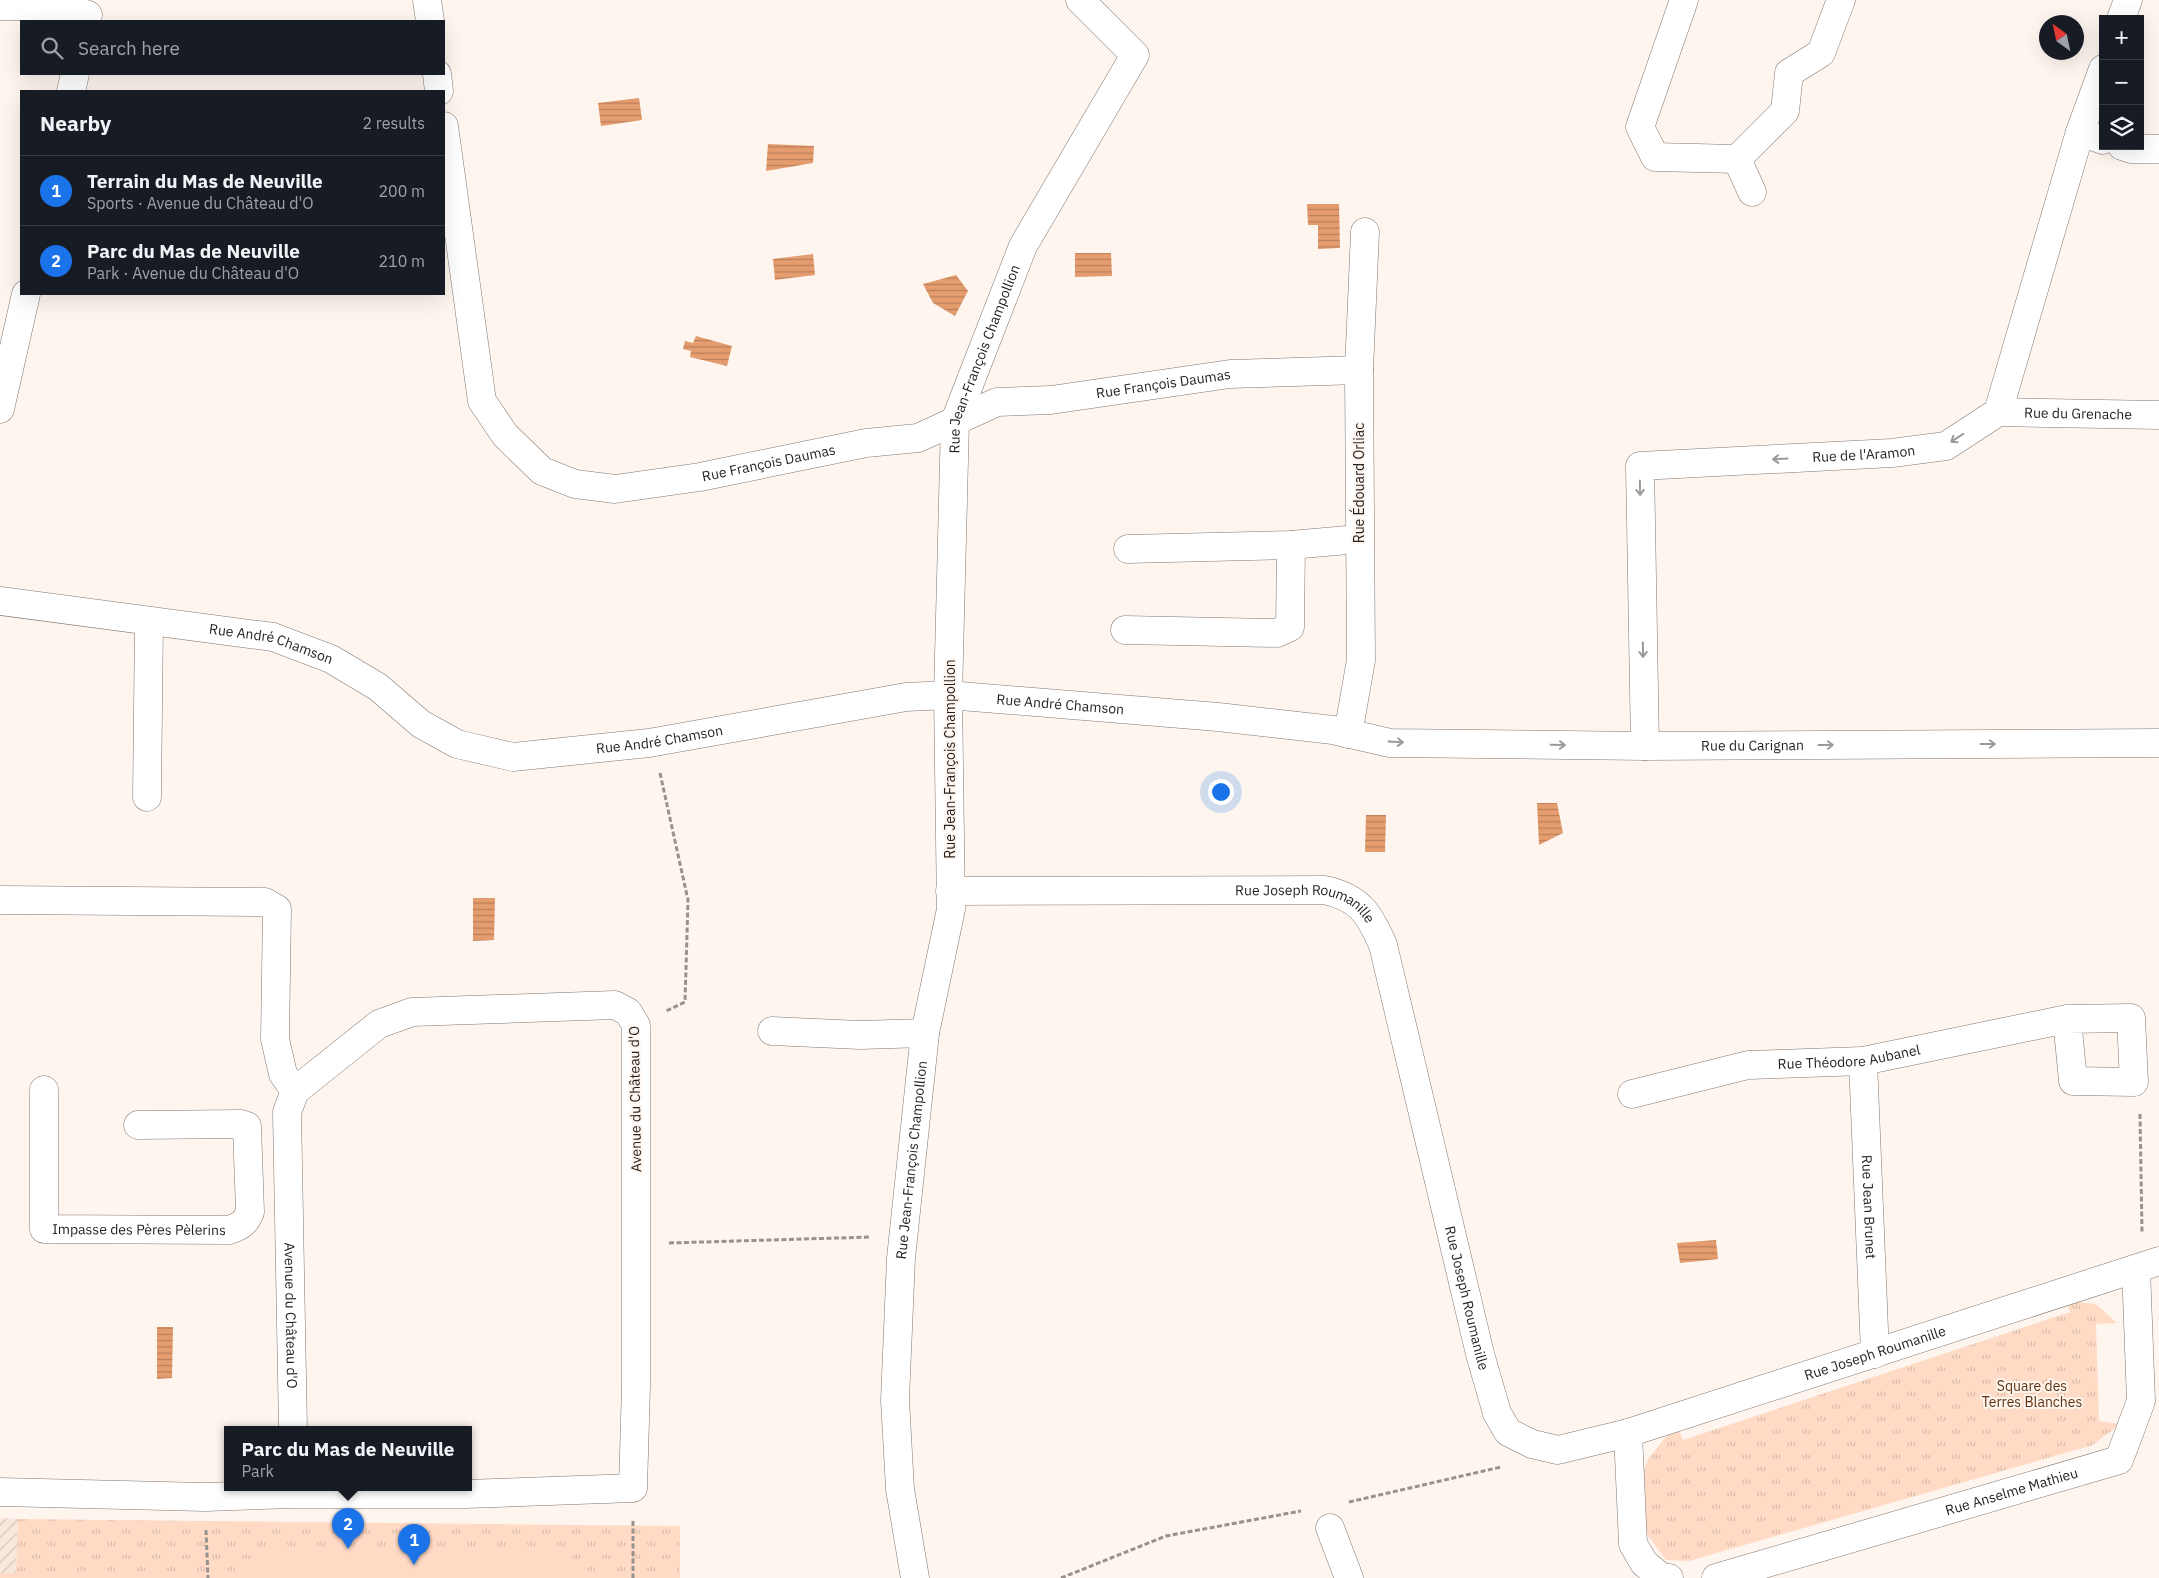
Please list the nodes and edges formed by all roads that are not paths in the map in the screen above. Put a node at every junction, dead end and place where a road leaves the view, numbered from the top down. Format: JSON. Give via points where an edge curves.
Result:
{"nodes":[{"id":1,"x":427,"y":0,"type":"edge"},
{"id":2,"x":1080,"y":0,"type":"edge"},
{"id":3,"x":1684,"y":0,"type":"edge"},
{"id":4,"x":1841,"y":0,"type":"edge"},
{"id":5,"x":2128,"y":0,"type":"edge"},
{"id":6,"x":0,"y":6,"type":"edge"},
{"id":7,"x":89,"y":12,"type":"edge"},
{"id":8,"x":2122,"y":15,"type":"edge"},
{"id":9,"x":430,"y":20,"type":"edge"},
{"id":10,"x":75,"y":75,"type":"edge"},
{"id":11,"x":437,"y":75,"type":"edge"},
{"id":12,"x":71,"y":90,"type":"edge"},
{"id":13,"x":439,"y":90,"type":"edge"},
{"id":14,"x":2099,"y":91,"type":"edge"},
{"id":15,"x":445,"y":133,"type":"edge"},
{"id":16,"x":2091,"y":136,"type":"edge"},
{"id":17,"x":2144,"y":149,"type":"edge"},
{"id":18,"x":2159,"y":149,"type":"edge"},
{"id":19,"x":1737,"y":159,"type":"junction"},
{"id":20,"x":1752,"y":192,"type":"dead end"},
{"id":21,"x":1365,"y":232,"type":"dead end"},
{"id":22,"x":26,"y":295,"type":"edge"},
{"id":23,"x":1359,"y":370,"type":"junction"},
{"id":24,"x":0,"y":410,"type":"edge"},
{"id":25,"x":1998,"y":412,"type":"junction"},
{"id":26,"x":2159,"y":415,"type":"edge"},
{"id":27,"x":956,"y":420,"type":"junction"},
{"id":28,"x":1359,"y":539,"type":"junction"},
{"id":29,"x":1292,"y":545,"type":"junction"},
{"id":30,"x":1128,"y":549,"type":"dead end"},
{"id":31,"x":0,"y":601,"type":"edge"},
{"id":32,"x":149,"y":621,"type":"junction"},
{"id":33,"x":1125,"y":630,"type":"dead end"},
{"id":34,"x":948,"y":695,"type":"junction"},
{"id":35,"x":1348,"y":734,"type":"junction"},
{"id":36,"x":2159,"y":743,"type":"edge"},
{"id":37,"x":1645,"y":746,"type":"junction"},
{"id":38,"x":147,"y":798,"type":"dead end"},
{"id":39,"x":950,"y":891,"type":"junction"},
{"id":40,"x":0,"y":900,"type":"edge"},
{"id":41,"x":2067,"y":1019,"type":"junction"},
{"id":42,"x":772,"y":1032,"type":"dead end"},
{"id":43,"x":925,"y":1033,"type":"junction"},
{"id":44,"x":1863,"y":1061,"type":"junction"},
{"id":45,"x":44,"y":1090,"type":"dead end"},
{"id":46,"x":295,"y":1091,"type":"junction"},
{"id":47,"x":1632,"y":1094,"type":"dead end"},
{"id":48,"x":138,"y":1125,"type":"dead end"},
{"id":49,"x":287,"y":1155,"type":"junction"},
{"id":50,"x":248,"y":1157,"type":"junction"},
{"id":51,"x":2148,"y":1265,"type":"edge"},
{"id":52,"x":1874,"y":1354,"type":"junction"},
{"id":53,"x":293,"y":1426,"type":"edge"},
{"id":54,"x":1628,"y":1433,"type":"junction"},
{"id":55,"x":292,"y":1491,"type":"edge"},
{"id":56,"x":0,"y":1492,"type":"edge"},
{"id":57,"x":1330,"y":1528,"type":"dead end"},
{"id":58,"x":915,"y":1578,"type":"edge"},
{"id":59,"x":1349,"y":1578,"type":"edge"},
{"id":60,"x":1669,"y":1578,"type":"edge"},
{"id":61,"x":1716,"y":1578,"type":"edge"}],
"edges":[{"from":1,"to":9,"type":"street"},
{"from":2,"to":27,"type":"street","name":"Rue Jean-François Champollion","via":[[1135,55],[1023,246]]},
{"from":3,"to":19,"type":"street","via":[[1640,127],[1655,157]]},
{"from":4,"to":19,"type":"street","via":[[1821,53],[1789,73],[1785,111]]},
{"from":5,"to":8,"type":"street"},
{"from":6,"to":7,"type":"street","via":[[66,7]]},
{"from":10,"to":12,"type":"street"},
{"from":11,"to":13,"type":"street"},
{"from":14,"to":16,"type":"street"},
{"from":15,"to":27,"type":"street","name":"Rue François Daumas","via":[[482,401],[505,435],[542,471],[575,484],[615,489],[700,477],[866,443],[918,438]]},
{"from":16,"to":25,"type":"street"},
{"from":17,"to":18,"type":"street"},
{"from":19,"to":20,"type":"street"},
{"from":21,"to":23,"type":"street","name":"Rue Édouard Orliac"},
{"from":22,"to":24,"type":"street"},
{"from":23,"to":27,"type":"street","name":"Rue François Daumas","via":[[1230,374],[1051,400],[997,402]]},
{"from":23,"to":28,"type":"street","name":"Rue Édouard Orliac"},
{"from":25,"to":26,"type":"street","name":"Rue du Grenache"},
{"from":25,"to":37,"type":"street","name":"Rue de l'Aramon","one_way":true,"via":[[1946,446],[1892,453],[1640,466]]},
{"from":27,"to":34,"type":"street","name":"Rue Jean-François Champollion"},
{"from":28,"to":29,"type":"street"},
{"from":28,"to":35,"type":"street","name":"Rue Édouard Orliac","via":[[1361,660]]},
{"from":29,"to":30,"type":"street"},
{"from":29,"to":33,"type":"street","via":[[1290,627],[1277,633]]},
{"from":31,"to":32,"type":"street","name":"Rue André Chamson"},
{"from":32,"to":34,"type":"street","name":"Rue André Chamson","via":[[272,637],[331,659],[378,688],[421,724],[457,744],[513,757],[653,742],[906,697]]},
{"from":32,"to":38,"type":"street"},
{"from":34,"to":35,"type":"street","name":"Rue André Chamson","via":[[1218,717]]},
{"from":34,"to":39,"type":"street","name":"Rue Jean-François Champollion"},
{"from":35,"to":37,"type":"street","name":"Rue du Carignan","one_way":true,"via":[[1390,742]]},
{"from":37,"to":36,"type":"street","name":"Rue du Carignan","one_way":true},
{"from":39,"to":43,"type":"street","name":"Rue Jean-François Champollion","via":[[951,910]]},
{"from":39,"to":54,"type":"street","name":"Rue Joseph Roumanille","via":[[1324,890],[1340,893],[1362,907],[1383,945],[1480,1354],[1497,1413],[1508,1432],[1532,1444],[1558,1450]]},
{"from":40,"to":46,"type":"street","via":[[265,902],[277,909],[275,1039],[283,1074]]},
{"from":41,"to":41,"type":"street","name":"Rue Théodore Aubanel","via":[[2131,1018],[2134,1082],[2073,1081]]},
{"from":41,"to":44,"type":"street","name":"Rue Théodore Aubanel"},
{"from":42,"to":43,"type":"street"},
{"from":43,"to":58,"type":"street","name":"Rue Jean-François Champollion","via":[[903,1236],[895,1400],[900,1489]]},
{"from":44,"to":47,"type":"street","name":"Rue Théodore Aubanel","via":[[1748,1065]]},
{"from":44,"to":52,"type":"street","name":"Rue Jean Brunet"},
{"from":45,"to":50,"type":"street","name":"Impasse des Pères Pèlerins","via":[[44,1228],[239,1228],[250,1212]]},
{"from":46,"to":49,"type":"street","name":"Avenue du Château d'O","via":[[287,1112]]},
{"from":46,"to":55,"type":"street","name":"Avenue du Château d'O","via":[[379,1024],[412,1012],[616,1005],[628,1012],[636,1025],[633,1488],[465,1494]]},
{"from":48,"to":50,"type":"street","name":"Impasse des Pères Pèlerins","via":[[241,1124],[247,1126]]},
{"from":49,"to":50,"type":"street"},
{"from":49,"to":53,"type":"street","name":"Avenue du Château d'O"},
{"from":51,"to":52,"type":"street","name":"Rue Joseph Roumanille"},
{"from":51,"to":61,"type":"street","name":"Rue Anselme Mathieu","via":[[2141,1401],[2119,1460]]},
{"from":52,"to":54,"type":"street","name":"Rue Joseph Roumanille"},
{"from":54,"to":60,"type":"street","via":[[1633,1544],[1644,1563],[1662,1578]]},
{"from":55,"to":56,"type":"street","via":[[205,1497]]},
{"from":57,"to":59,"type":"street"}]}
